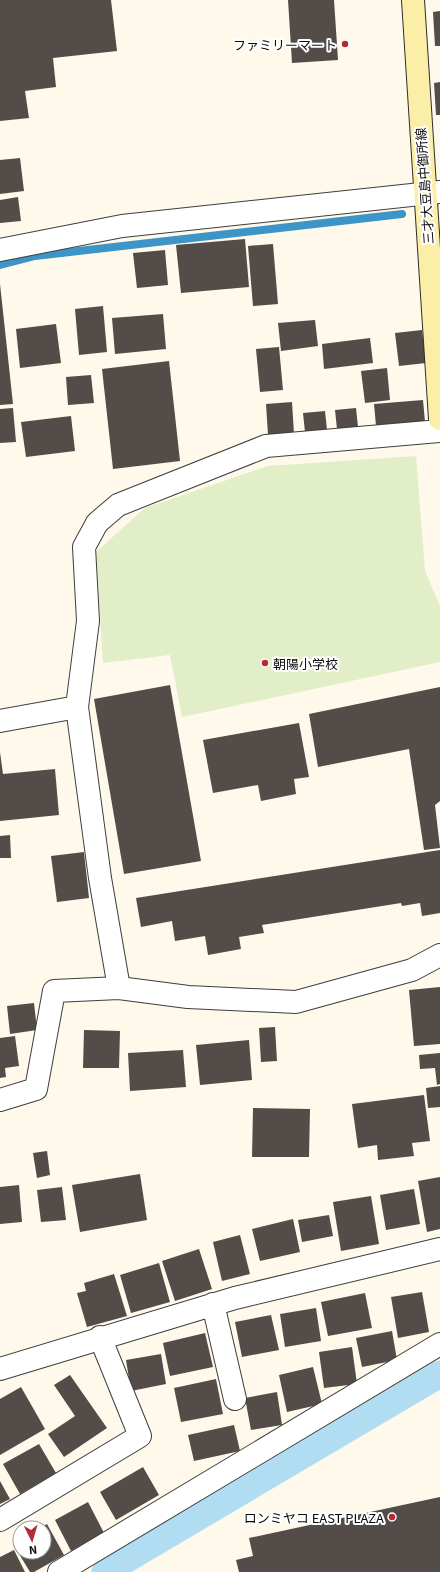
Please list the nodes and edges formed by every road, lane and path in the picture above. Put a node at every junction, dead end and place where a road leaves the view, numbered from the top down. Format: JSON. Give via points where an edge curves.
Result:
{"nodes":[{"id":1,"x":413,"y":0,"type":"edge"},
{"id":2,"x":432,"y":193,"type":"edge"},
{"id":3,"x":0,"y":250,"type":"edge"},
{"id":4,"x":440,"y":419,"type":"edge"},
{"id":5,"x":440,"y":431,"type":"edge"},
{"id":6,"x":77,"y":707,"type":"junction"},
{"id":7,"x":0,"y":721,"type":"edge"},
{"id":8,"x":440,"y":956,"type":"edge"},
{"id":9,"x":119,"y":988,"type":"junction"},
{"id":10,"x":0,"y":1100,"type":"edge"},
{"id":11,"x":440,"y":1249,"type":"edge"},
{"id":12,"x":213,"y":1304,"type":"junction"},
{"id":13,"x":100,"y":1337,"type":"junction"},
{"id":14,"x":440,"y":1344,"type":"edge"},
{"id":15,"x":0,"y":1369,"type":"edge"},
{"id":16,"x":236,"y":1399,"type":"dead end"},
{"id":17,"x":0,"y":1520,"type":"edge"},
{"id":18,"x":60,"y":1572,"type":"edge"}],
"edges":[{"from":1,"to":2,"type":"main road","name":"三才大豆島中御所線"},
{"from":2,"to":3,"type":"street","via":[[122,226]]},
{"from":2,"to":4,"type":"main road","name":"三才大豆島中御所線"},
{"from":5,"to":6,"type":"street","via":[[266,446],[118,505],[97,523],[84,547],[88,621]]},
{"from":6,"to":7,"type":"street"},
{"from":6,"to":9,"type":"street","via":[[100,878]]},
{"from":8,"to":9,"type":"street","via":[[412,970],[296,1002],[188,997]]},
{"from":9,"to":10,"type":"street","via":[[54,992],[36,1089]]},
{"from":11,"to":12,"type":"street"},
{"from":12,"to":13,"type":"street"},
{"from":12,"to":16,"type":"street"},
{"from":13,"to":15,"type":"street"},
{"from":13,"to":17,"type":"street","via":[[140,1436]]},
{"from":14,"to":18,"type":"street"}]}
